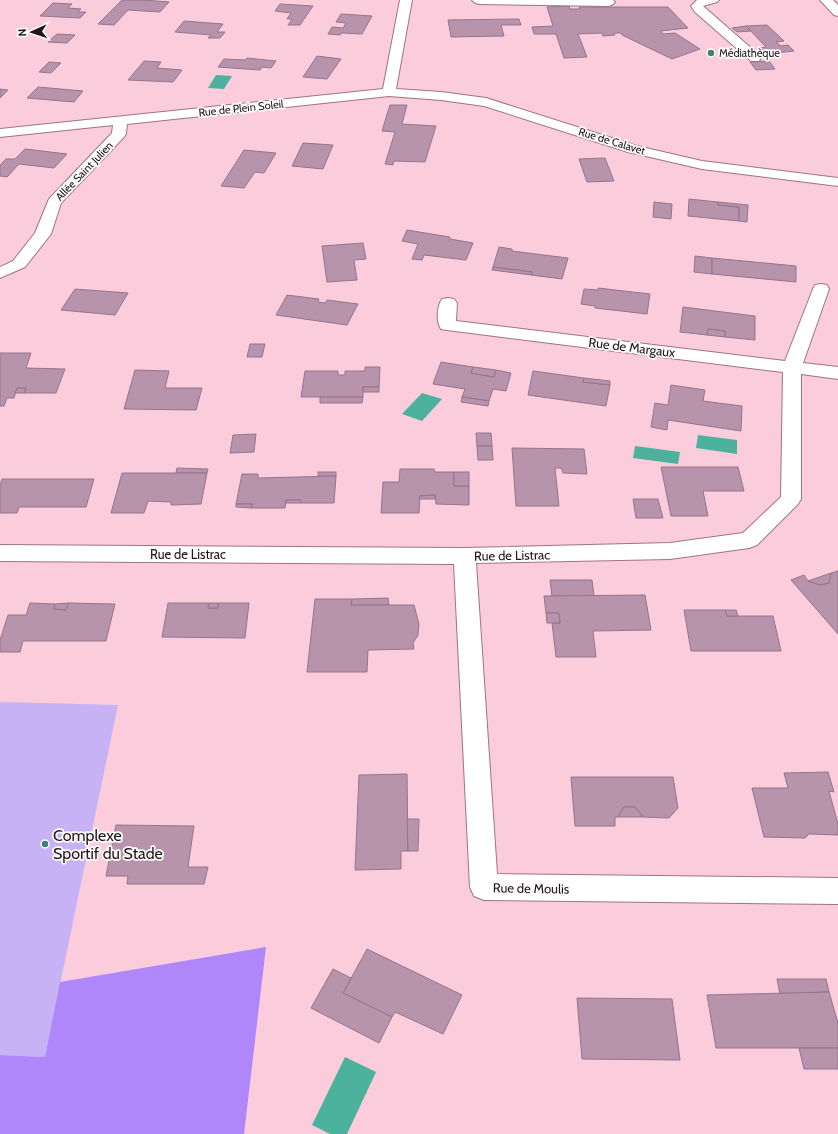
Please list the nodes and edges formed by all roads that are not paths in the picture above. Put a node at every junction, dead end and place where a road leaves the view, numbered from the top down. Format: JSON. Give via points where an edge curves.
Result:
{"nodes":[{"id":1,"x":406,"y":0,"type":"edge"},
{"id":2,"x":478,"y":0,"type":"edge"},
{"id":3,"x":713,"y":0,"type":"edge"},
{"id":4,"x":826,"y":0,"type":"edge"},
{"id":5,"x":609,"y":2,"type":"dead end"},
{"id":6,"x":838,"y":12,"type":"edge"},
{"id":7,"x":755,"y":58,"type":"dead end"},
{"id":8,"x":388,"y":92,"type":"junction"},
{"id":9,"x":121,"y":120,"type":"junction"},
{"id":10,"x":0,"y":133,"type":"edge"},
{"id":11,"x":838,"y":182,"type":"edge"},
{"id":12,"x":0,"y":273,"type":"edge"},
{"id":13,"x":821,"y":289,"type":"dead end"},
{"id":14,"x":448,"y":303,"type":"dead end"},
{"id":15,"x":792,"y":367,"type":"junction"},
{"id":16,"x":838,"y":373,"type":"edge"},
{"id":17,"x":0,"y":553,"type":"edge"},
{"id":18,"x":465,"y":556,"type":"junction"},
{"id":19,"x":838,"y":891,"type":"edge"}],
"edges":[{"from":1,"to":8,"type":"street"},
{"from":2,"to":5,"type":"street"},
{"from":3,"to":7,"type":"street","via":[[699,3],[697,6]]},
{"from":4,"to":6,"type":"street"},
{"from":8,"to":9,"type":"street","name":"Rue de Plein Soleil"},
{"from":8,"to":11,"type":"street","name":"Rue de Calavet","via":[[486,102],[633,149],[702,165]]},
{"from":9,"to":10,"type":"street","name":"Rue de Plein Soleil"},
{"from":9,"to":12,"type":"street","name":"Allée Saint Julien","via":[[119,134],[54,202],[43,234],[19,264]]},
{"from":13,"to":15,"type":"street","name":"Rue de Listrac"},
{"from":14,"to":15,"type":"street","name":"Rue de Margaux","via":[[447,325]]},
{"from":15,"to":16,"type":"street","name":"Rue de Margaux"},
{"from":15,"to":18,"type":"street","name":"Rue de Listrac","via":[[791,499],[749,540],[670,551]]},
{"from":17,"to":18,"type":"street","name":"Rue de Listrac"},
{"from":18,"to":19,"type":"street","name":"Rue de Moulis","via":[[484,887]]}]}
